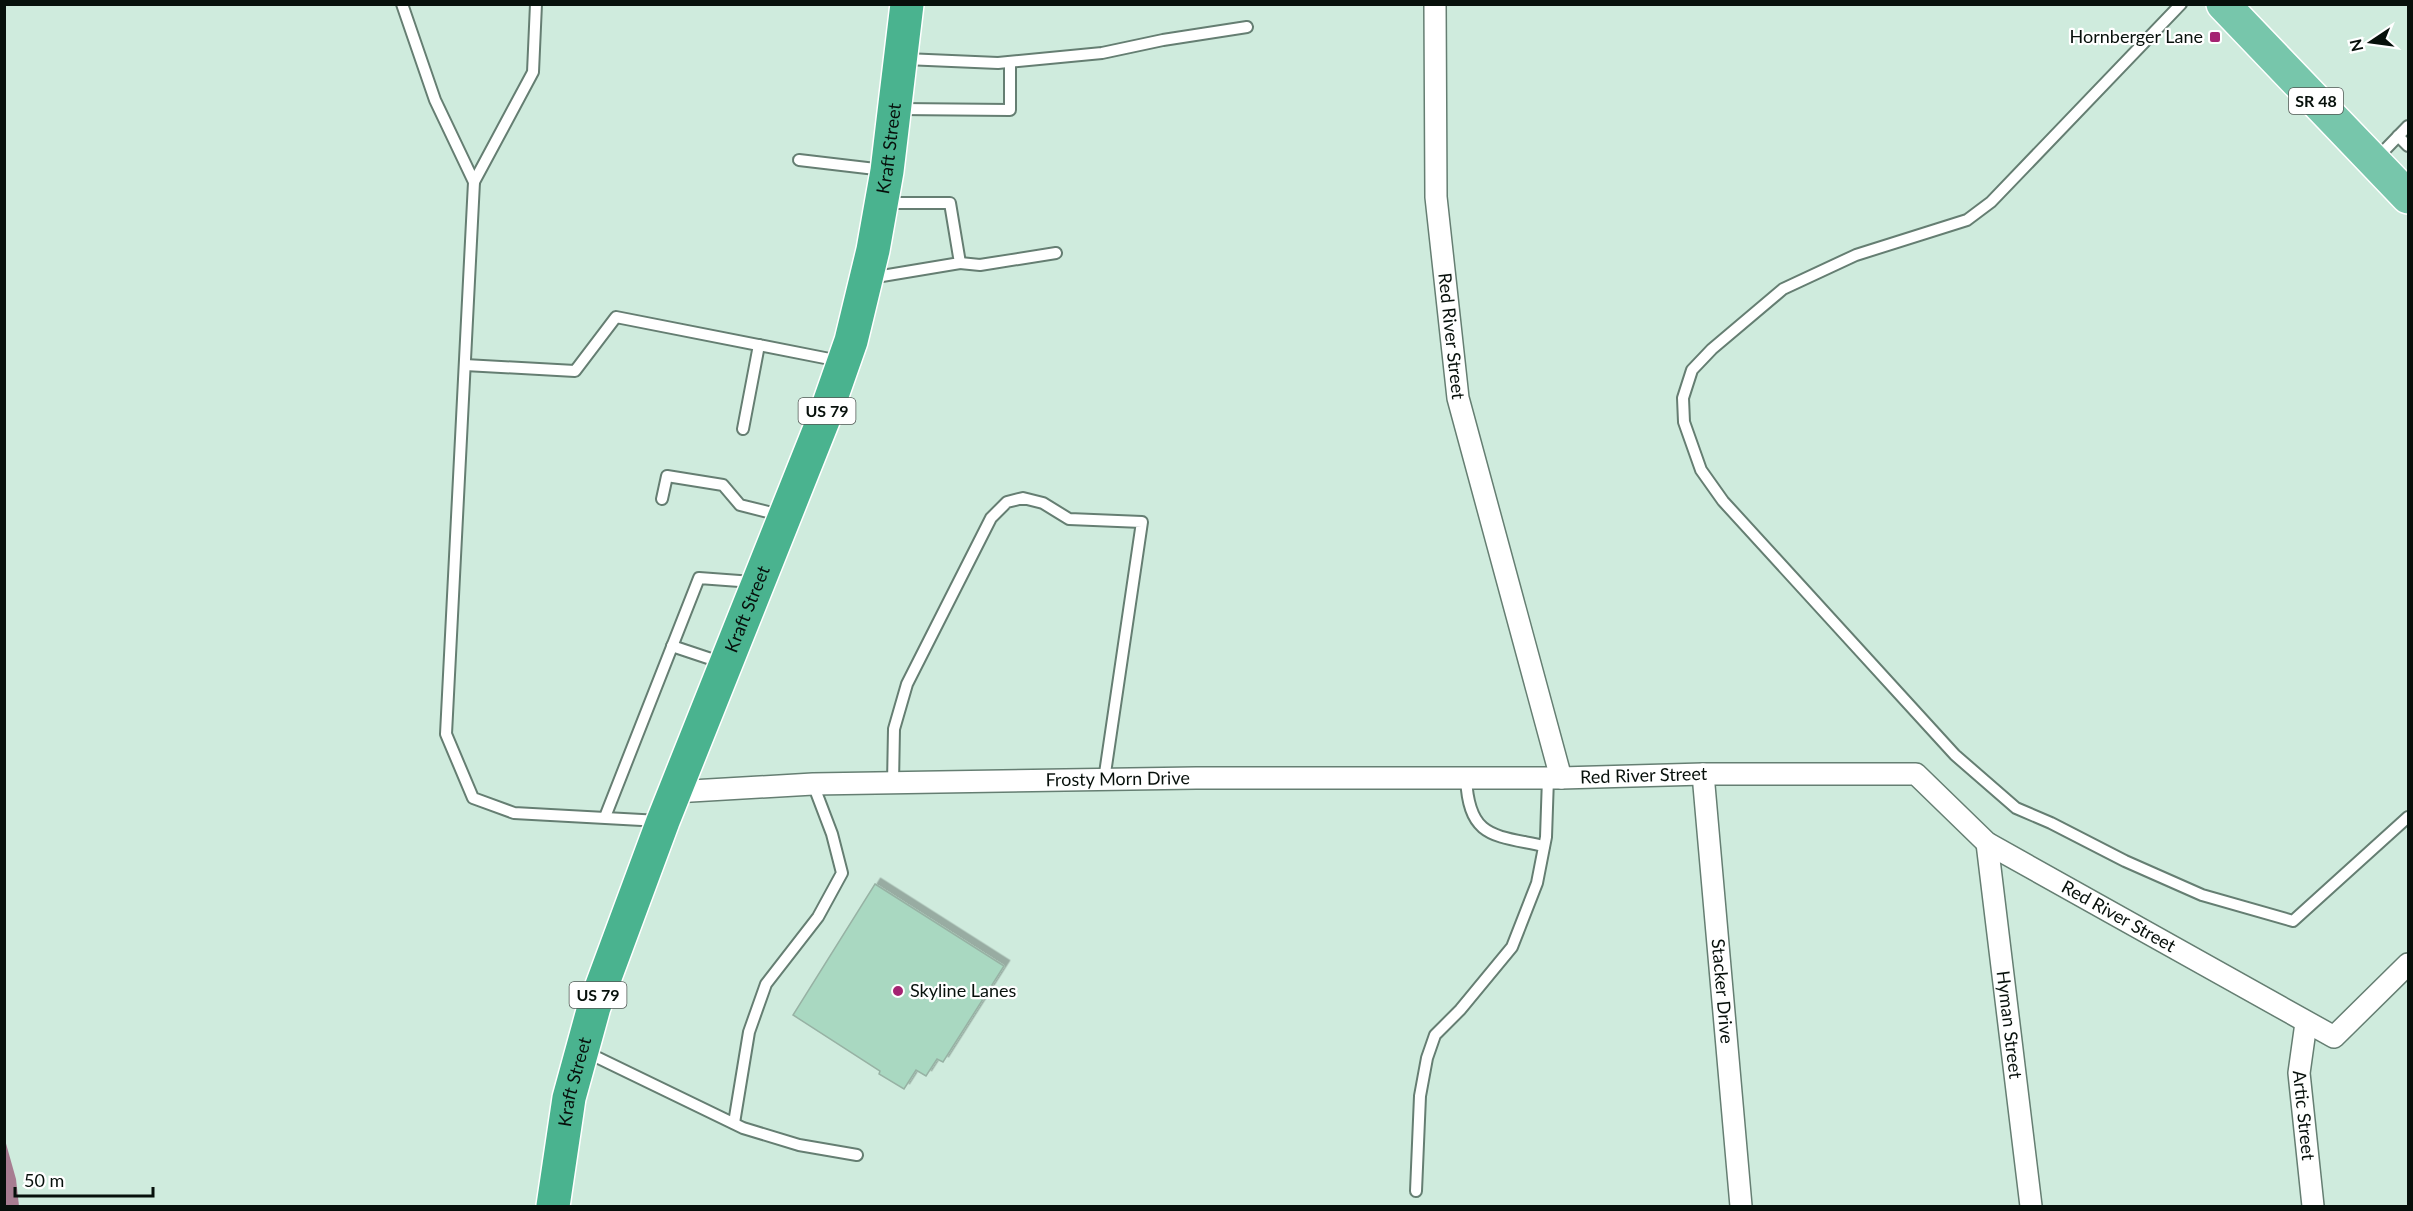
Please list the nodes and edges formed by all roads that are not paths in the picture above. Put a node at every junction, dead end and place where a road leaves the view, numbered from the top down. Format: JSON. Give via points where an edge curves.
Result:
{"nodes":[{"id":1,"x":402,"y":4,"type":"edge"},
{"id":2,"x":536,"y":4,"type":"edge"},
{"id":3,"x":907,"y":4,"type":"edge"},
{"id":4,"x":1436,"y":4,"type":"edge"},
{"id":5,"x":2181,"y":4,"type":"edge"},
{"id":6,"x":2223,"y":4,"type":"edge"},
{"id":7,"x":1246,"y":27,"type":"dead end"},
{"id":8,"x":902,"y":59,"type":"junction"},
{"id":9,"x":1010,"y":62,"type":"junction"},
{"id":10,"x":896,"y":109,"type":"junction"},
{"id":11,"x":2409,"y":126,"type":"edge"},
{"id":12,"x":2398,"y":136,"type":"junction"},
{"id":13,"x":2409,"y":146,"type":"edge"},
{"id":14,"x":799,"y":160,"type":"dead end"},
{"id":15,"x":2374,"y":161,"type":"junction"},
{"id":16,"x":887,"y":171,"type":"junction"},
{"id":17,"x":474,"y":182,"type":"junction"},
{"id":18,"x":2409,"y":197,"type":"edge"},
{"id":19,"x":881,"y":203,"type":"junction"},
{"id":20,"x":1056,"y":253,"type":"dead end"},
{"id":21,"x":960,"y":263,"type":"junction"},
{"id":22,"x":866,"y":279,"type":"junction"},
{"id":23,"x":759,"y":345,"type":"junction"},
{"id":24,"x":844,"y":362,"type":"junction"},
{"id":25,"x":465,"y":365,"type":"junction"},
{"id":26,"x":743,"y":429,"type":"dead end"},
{"id":27,"x":662,"y":499,"type":"dead end"},
{"id":28,"x":786,"y":516,"type":"junction"},
{"id":29,"x":759,"y":583,"type":"junction"},
{"id":30,"x":672,"y":646,"type":"junction"},
{"id":31,"x":726,"y":664,"type":"junction"},
{"id":32,"x":1703,"y":774,"type":"junction"},
{"id":33,"x":1466,"y":778,"type":"junction"},
{"id":34,"x":1555,"y":778,"type":"junction"},
{"id":35,"x":1104,"y":780,"type":"junction"},
{"id":36,"x":893,"y":783,"type":"junction"},
{"id":37,"x":813,"y":784,"type":"junction"},
{"id":38,"x":668,"y":806,"type":"junction"},
{"id":39,"x":605,"y":817,"type":"junction"},
{"id":40,"x":2409,"y":817,"type":"edge"},
{"id":41,"x":1987,"y":843,"type":"junction"},
{"id":42,"x":1545,"y":846,"type":"junction"},
{"id":43,"x":2409,"y":964,"type":"edge"},
{"id":44,"x":2306,"y":1023,"type":"junction"},
{"id":45,"x":581,"y":1049,"type":"junction"},
{"id":46,"x":734,"y":1124,"type":"junction"},
{"id":47,"x":857,"y":1155,"type":"dead end"},
{"id":48,"x":1416,"y":1191,"type":"dead end"},
{"id":49,"x":553,"y":1206,"type":"edge"},
{"id":50,"x":1740,"y":1206,"type":"edge"},
{"id":51,"x":2031,"y":1206,"type":"edge"},
{"id":52,"x":2313,"y":1206,"type":"edge"}],
"edges":[{"from":1,"to":17,"type":"lane","via":[[435,100]]},
{"from":2,"to":17,"type":"lane","via":[[533,72]]},
{"from":3,"to":8,"type":"highway","name":"Kraft Street","number":"US 79"},
{"from":4,"to":34,"type":"street","name":"Red River Street","via":[[1436,197],[1458,398]]},
{"from":5,"to":40,"type":"lane","via":[[1999,195],[1967,220],[1856,255],[1774,296],[1692,370],[1683,398],[1684,422],[1701,470],[1723,501],[1955,755],[2016,808],[2202,895],[2293,921]]},
{"from":6,"to":15,"type":"main road","number":"SR 48"},
{"from":7,"to":9,"type":"lane","via":[[1102,53]]},
{"from":8,"to":9,"type":"lane"},
{"from":8,"to":10,"type":"highway","name":"Kraft Street","number":"US 79"},
{"from":9,"to":10,"type":"lane","via":[[1011,110]]},
{"from":10,"to":16,"type":"highway","name":"Kraft Street","number":"US 79"},
{"from":11,"to":12,"type":"lane"},
{"from":12,"to":13,"type":"lane"},
{"from":12,"to":15,"type":"lane"},
{"from":14,"to":16,"type":"lane"},
{"from":15,"to":18,"type":"main road","number":"SR 48"},
{"from":16,"to":19,"type":"highway","name":"Kraft Street","number":"US 79"},
{"from":17,"to":25,"type":"lane"},
{"from":19,"to":21,"type":"lane","via":[[950,203]]},
{"from":19,"to":22,"type":"highway","name":"Kraft Street","number":"US 79"},
{"from":20,"to":21,"type":"lane","via":[[980,266]]},
{"from":21,"to":22,"type":"lane"},
{"from":22,"to":24,"type":"highway","name":"Kraft Street","number":"US 79"},
{"from":23,"to":24,"type":"lane"},
{"from":23,"to":25,"type":"lane","via":[[616,317],[575,371]]},
{"from":23,"to":26,"type":"lane"},
{"from":24,"to":28,"type":"highway","name":"Kraft Street","number":"US 79"},
{"from":25,"to":39,"type":"lane","via":[[446,734],[473,798],[514,813]]},
{"from":27,"to":28,"type":"lane","via":[[667,476],[723,485],[740,505]]},
{"from":28,"to":29,"type":"highway","name":"Kraft Street","number":"US 79"},
{"from":29,"to":30,"type":"lane","via":[[699,578]]},
{"from":29,"to":31,"type":"highway","name":"Kraft Street","number":"US 79"},
{"from":30,"to":31,"type":"lane"},
{"from":30,"to":39,"type":"lane"},
{"from":31,"to":38,"type":"highway","name":"Kraft Street","number":"US 79"},
{"from":32,"to":34,"type":"street","name":"Red River Street"},
{"from":32,"to":41,"type":"street","name":"Red River Street","via":[[1916,774]]},
{"from":32,"to":50,"type":"street","name":"Stacker Drive"},
{"from":33,"to":34,"type":"street","name":"Frosty Morn Drive"},
{"from":33,"to":35,"type":"street","name":"Frosty Morn Drive"},
{"from":33,"to":42,"type":"lane","via":[[1467,801],[1479,826],[1500,836]]},
{"from":34,"to":42,"type":"lane"},
{"from":35,"to":36,"type":"street","name":"Frosty Morn Drive"},
{"from":35,"to":36,"type":"lane","via":[[1142,522],[1069,519],[1043,503],[1023,498],[1007,502],[991,518],[907,684],[894,729]]},
{"from":36,"to":37,"type":"street","name":"Frosty Morn Drive"},
{"from":37,"to":38,"type":"street","name":"Frosty Morn Drive"},
{"from":37,"to":46,"type":"lane","via":[[842,873],[818,917],[766,984],[749,1032]]},
{"from":38,"to":39,"type":"lane"},
{"from":38,"to":45,"type":"highway","name":"Kraft Street","number":"US 79"},
{"from":41,"to":44,"type":"street","name":"Red River Street"},
{"from":41,"to":51,"type":"street","name":"Hyman Street"},
{"from":42,"to":48,"type":"lane","via":[[1538,883],[1512,947],[1435,1035],[1420,1096]]},
{"from":43,"to":44,"type":"street","name":"Red River Street","via":[[2334,1037]]},
{"from":44,"to":52,"type":"street","name":"Artic Street","via":[[2299,1073]]},
{"from":45,"to":46,"type":"lane"},
{"from":45,"to":49,"type":"highway","name":"Kraft Street","number":"US 79","via":[[569,1098]]},
{"from":46,"to":47,"type":"lane","via":[[799,1145]]}]}
